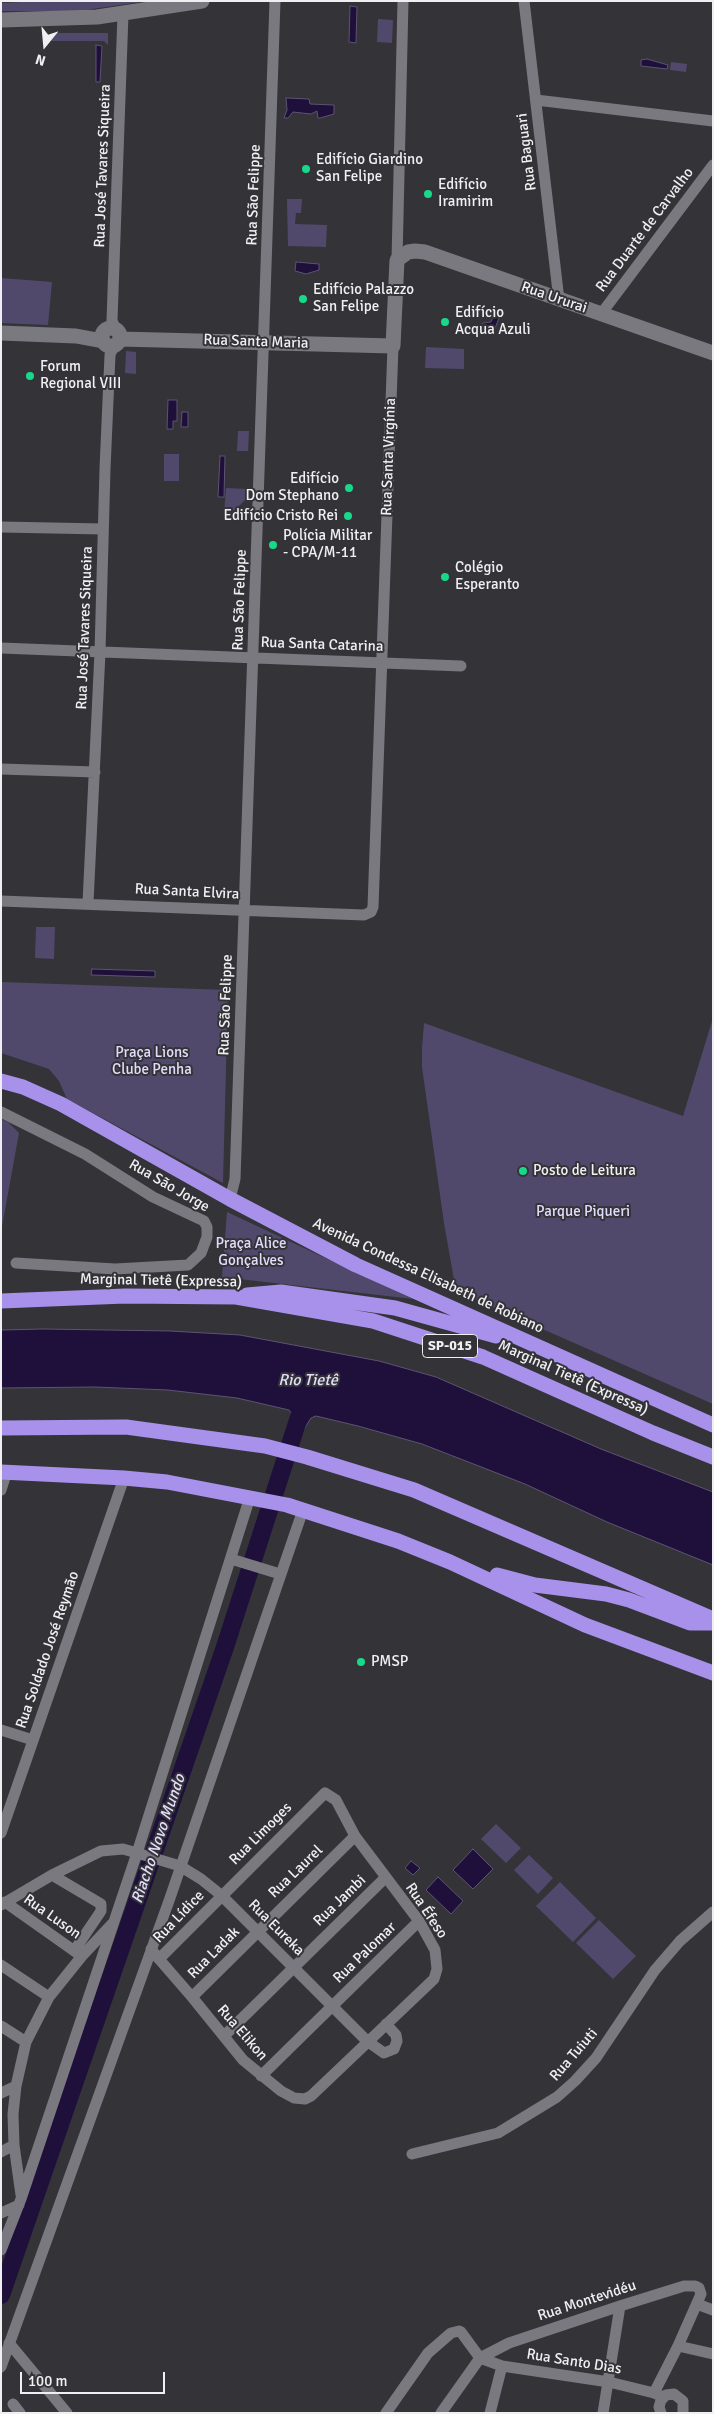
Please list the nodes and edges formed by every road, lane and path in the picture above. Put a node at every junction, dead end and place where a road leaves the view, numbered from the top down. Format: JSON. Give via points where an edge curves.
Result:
{"nodes":[{"id":1,"x":202,"y":1,"type":"edge"},
{"id":2,"x":275,"y":1,"type":"edge"},
{"id":3,"x":404,"y":1,"type":"edge"},
{"id":4,"x":524,"y":1,"type":"edge"},
{"id":5,"x":123,"y":14,"type":"junction"},
{"id":6,"x":1,"y":20,"type":"edge"},
{"id":7,"x":536,"y":100,"type":"junction"},
{"id":8,"x":713,"y":122,"type":"edge"},
{"id":9,"x":713,"y":165,"type":"edge"},
{"id":10,"x":397,"y":260,"type":"junction"},
{"id":11,"x":559,"y":300,"type":"junction"},
{"id":12,"x":601,"y":314,"type":"junction"},
{"id":13,"x":1,"y":333,"type":"edge"},
{"id":14,"x":111,"y":338,"type":"junction"},
{"id":15,"x":264,"y":342,"type":"junction"},
{"id":16,"x":393,"y":346,"type":"junction"},
{"id":17,"x":713,"y":353,"type":"edge"},
{"id":18,"x":1,"y":527,"type":"edge"},
{"id":19,"x":103,"y":529,"type":"junction"},
{"id":20,"x":1,"y":648,"type":"edge"},
{"id":21,"x":100,"y":652,"type":"junction"},
{"id":22,"x":253,"y":658,"type":"junction"},
{"id":23,"x":382,"y":663,"type":"junction"},
{"id":24,"x":461,"y":666,"type":"dead end"},
{"id":25,"x":1,"y":769,"type":"edge"},
{"id":26,"x":95,"y":772,"type":"junction"},
{"id":27,"x":1,"y":900,"type":"edge"},
{"id":28,"x":88,"y":903,"type":"junction"},
{"id":29,"x":244,"y":910,"type":"junction"},
{"id":30,"x":371,"y":912,"type":"joint"},
{"id":31,"x":1,"y":1081,"type":"edge"},
{"id":32,"x":1,"y":1112,"type":"edge"},
{"id":33,"x":230,"y":1199,"type":"junction"},
{"id":34,"x":16,"y":1263,"type":"dead end"},
{"id":35,"x":236,"y":1297,"type":"junction"},
{"id":36,"x":1,"y":1301,"type":"edge"},
{"id":37,"x":585,"y":1367,"type":"junction"},
{"id":38,"x":713,"y":1425,"type":"edge"},
{"id":39,"x":1,"y":1428,"type":"edge"},
{"id":40,"x":713,"y":1457,"type":"edge"},
{"id":41,"x":4,"y":1472,"type":"edge"},
{"id":42,"x":124,"y":1478,"type":"junction"},
{"id":43,"x":1,"y":1490,"type":"edge"},
{"id":44,"x":255,"y":1498,"type":"junction"},
{"id":45,"x":303,"y":1510,"type":"junction"},
{"id":46,"x":230,"y":1559,"type":"junction"},
{"id":47,"x":450,"y":1562,"type":"junction"},
{"id":48,"x":280,"y":1574,"type":"junction"},
{"id":49,"x":713,"y":1621,"type":"edge"},
{"id":50,"x":713,"y":1673,"type":"edge"},
{"id":51,"x":1,"y":1730,"type":"edge"},
{"id":52,"x":33,"y":1740,"type":"junction"},
{"id":53,"x":323,"y":1794,"type":"joint"},
{"id":54,"x":1,"y":1832,"type":"edge"},
{"id":55,"x":355,"y":1836,"type":"junction"},
{"id":56,"x":141,"y":1854,"type":"junction"},
{"id":57,"x":180,"y":1866,"type":"junction"},
{"id":58,"x":52,"y":1875,"type":"junction"},
{"id":59,"x":385,"y":1878,"type":"junction"},
{"id":60,"x":221,"y":1895,"type":"junction"},
{"id":61,"x":3,"y":1904,"type":"edge"},
{"id":62,"x":713,"y":1912,"type":"edge"},
{"id":63,"x":114,"y":1921,"type":"junction"},
{"id":64,"x":419,"y":1921,"type":"junction"},
{"id":65,"x":258,"y":1930,"type":"junction"},
{"id":66,"x":151,"y":1949,"type":"junction"},
{"id":67,"x":78,"y":1954,"type":"junction"},
{"id":68,"x":159,"y":1959,"type":"junction"},
{"id":69,"x":1,"y":1965,"type":"edge"},
{"id":70,"x":293,"y":1966,"type":"junction"},
{"id":71,"x":49,"y":1997,"type":"junction"},
{"id":72,"x":192,"y":1998,"type":"junction"},
{"id":73,"x":332,"y":2005,"type":"junction"},
{"id":74,"x":386,"y":2024,"type":"junction"},
{"id":75,"x":4,"y":2030,"type":"edge"},
{"id":76,"x":224,"y":2036,"type":"junction"},
{"id":77,"x":367,"y":2041,"type":"junction"},
{"id":78,"x":26,"y":2042,"type":"junction"},
{"id":79,"x":261,"y":2076,"type":"junction"},
{"id":80,"x":16,"y":2086,"type":"junction"},
{"id":81,"x":1,"y":2093,"type":"edge"},
{"id":82,"x":14,"y":2145,"type":"junction"},
{"id":83,"x":1,"y":2152,"type":"edge"},
{"id":84,"x":412,"y":2154,"type":"dead end"},
{"id":85,"x":20,"y":2202,"type":"junction"},
{"id":86,"x":1,"y":2213,"type":"edge"},
{"id":87,"x":1,"y":2250,"type":"edge"},
{"id":88,"x":699,"y":2299,"type":"junction"},
{"id":89,"x":620,"y":2306,"type":"junction"},
{"id":90,"x":713,"y":2310,"type":"edge"},
{"id":91,"x":9,"y":2343,"type":"junction"},
{"id":92,"x":678,"y":2346,"type":"junction"},
{"id":93,"x":713,"y":2354,"type":"edge"},
{"id":94,"x":480,"y":2358,"type":"junction"},
{"id":95,"x":502,"y":2366,"type":"junction"},
{"id":96,"x":1,"y":2367,"type":"edge"},
{"id":97,"x":609,"y":2382,"type":"junction"},
{"id":98,"x":659,"y":2395,"type":"junction"},
{"id":99,"x":687,"y":2412,"type":"edge"},
{"id":100,"x":67,"y":2413,"type":"edge"},
{"id":101,"x":386,"y":2413,"type":"edge"},
{"id":102,"x":441,"y":2413,"type":"edge"},
{"id":103,"x":490,"y":2413,"type":"edge"},
{"id":104,"x":603,"y":2413,"type":"edge"},
{"id":105,"x":661,"y":2413,"type":"edge"}],
"edges":[{"from":1,"to":5,"type":"street"},
{"from":2,"to":15,"type":"street","name":"Rua São Felippe"},
{"from":3,"to":10,"type":"street","name":"Rua Santa Virgínia"},
{"from":4,"to":7,"type":"street","name":"Rua Baguari"},
{"from":5,"to":6,"type":"street"},
{"from":5,"to":14,"type":"street","name":"Rua José Tavares Siqueira"},
{"from":7,"to":8,"type":"street"},
{"from":7,"to":11,"type":"street","name":"Rua Baguari"},
{"from":9,"to":12,"type":"street","name":"Rua Duarte de Carvalho"},
{"from":10,"to":11,"type":"street","name":"Rua Ururai","via":[[408,252],[425,252]]},
{"from":10,"to":16,"type":"street","name":"Rua Santa Virgínia"},
{"from":11,"to":12,"type":"street","name":"Rua Ururai"},
{"from":12,"to":17,"type":"street","name":"Rua Ururai"},
{"from":13,"to":14,"type":"street","name":"Rua Santa Maria"},
{"from":14,"to":15,"type":"street","name":"Rua Santa Maria"},
{"from":14,"to":19,"type":"street","name":"Rua José Tavares Siqueira"},
{"from":15,"to":16,"type":"street","name":"Rua Santa Maria"},
{"from":15,"to":22,"type":"street","name":"Rua São Felippe"},
{"from":16,"to":23,"type":"street","name":"Rua Santa Virgínia"},
{"from":18,"to":19,"type":"street"},
{"from":19,"to":21,"type":"street","name":"Rua José Tavares Siqueira"},
{"from":20,"to":21,"type":"street","name":"Rua Santa Catarina"},
{"from":21,"to":22,"type":"street","name":"Rua Santa Catarina"},
{"from":21,"to":26,"type":"street","name":"Rua José Tavares Siqueira"},
{"from":22,"to":23,"type":"street","name":"Rua Santa Catarina"},
{"from":22,"to":29,"type":"street","name":"Rua São Felippe"},
{"from":23,"to":24,"type":"street","name":"Rua Santa Catarina"},
{"from":23,"to":30,"type":"street","name":"Rua Santa Virgínia"},
{"from":25,"to":26,"type":"street"},
{"from":26,"to":28,"type":"street","name":"Rua José Tavares Siqueira"},
{"from":27,"to":28,"type":"street","name":"Rua Santa Elvira"},
{"from":28,"to":29,"type":"street","name":"Rua Santa Elvira"},
{"from":29,"to":30,"type":"street","name":"Rua Santa Elvira","via":[[364,915]]},
{"from":29,"to":33,"type":"street","name":"Rua São Felippe","via":[[235,1179]]},
{"from":31,"to":33,"type":"highway","name":"Avenida Condessa Elisabeth de Robiano","via":[[61,1104]]},
{"from":32,"to":34,"type":"street","name":"Rua São Jorge","via":[[85,1154],[154,1197],[204,1221],[207,1227],[201,1253],[188,1265],[115,1269]]},
{"from":33,"to":37,"type":"highway","name":"Avenida Condessa Elisabeth de Robiano","via":[[356,1265]]},
{"from":35,"to":36,"type":"highway","name":"Marginal Tietê (Expressa)","number":"SP-015","via":[[125,1296]]},
{"from":35,"to":37,"type":"highway","via":[[281,1292],[395,1308],[484,1332],[574,1368]]},
{"from":35,"to":40,"type":"highway","name":"Marginal Tietê (Expressa)","number":"SP-015","via":[[373,1321],[483,1356]]},
{"from":37,"to":38,"type":"highway","name":"Avenida Condessa Elisabeth de Robiano"},
{"from":39,"to":49,"type":"highway","via":[[126,1427],[265,1446],[307,1457],[414,1490]]},
{"from":41,"to":42,"type":"highway"},
{"from":41,"to":43,"type":"street"},
{"from":42,"to":44,"type":"highway","via":[[167,1482]]},
{"from":42,"to":52,"type":"street","name":"Rua Soldado José Reymão"},
{"from":44,"to":45,"type":"highway"},
{"from":44,"to":46,"type":"street"},
{"from":45,"to":47,"type":"highway"},
{"from":45,"to":48,"type":"street"},
{"from":46,"to":48,"type":"street"},
{"from":46,"to":56,"type":"street"},
{"from":47,"to":49,"type":"highway","via":[[460,1561],[535,1586],[606,1594],[690,1623]]},
{"from":47,"to":50,"type":"highway","via":[[584,1625]]},
{"from":48,"to":57,"type":"street"},
{"from":51,"to":52,"type":"street"},
{"from":52,"to":54,"type":"street","name":"Rua Soldado José Reymão"},
{"from":53,"to":55,"type":"street","name":"Rua Éfeso","via":[[336,1800]]},
{"from":53,"to":60,"type":"street","name":"Rua Limoges"},
{"from":55,"to":59,"type":"street","name":"Rua Éfeso"},
{"from":55,"to":65,"type":"street","name":"Rua Laurel"},
{"from":56,"to":57,"type":"street","name":"Rua Eureka"},
{"from":56,"to":58,"type":"street","name":"Rua Eureka","via":[[123,1849],[102,1851]]},
{"from":56,"to":63,"type":"street"},
{"from":57,"to":60,"type":"street","name":"Rua Eureka"},
{"from":57,"to":66,"type":"street"},
{"from":58,"to":61,"type":"street","name":"Rua Eureka"},
{"from":58,"to":67,"type":"street","via":[[101,1904],[101,1911]]},
{"from":59,"to":64,"type":"street","name":"Rua Éfeso"},
{"from":59,"to":70,"type":"street","name":"Rua Jambi"},
{"from":60,"to":65,"type":"street","name":"Rua Eureka"},
{"from":60,"to":68,"type":"street","name":"Rua Lídice"},
{"from":61,"to":67,"type":"street","name":"Rua Luson"},
{"from":62,"to":84,"type":"street","name":"Rua Tuiuti","via":[[680,1940],[655,1970],[596,2058],[557,2097],[498,2133]]},
{"from":63,"to":67,"type":"street"},
{"from":63,"to":85,"type":"street"},
{"from":64,"to":73,"type":"street","name":"Rua Palomar"},
{"from":64,"to":74,"type":"street","name":"Rua Éfeso","via":[[435,1950],[436,1976]]},
{"from":65,"to":70,"type":"street","name":"Rua Eureka"},
{"from":65,"to":72,"type":"street","name":"Rua Ladak"},
{"from":66,"to":68,"type":"street","name":"Rua Elikon"},
{"from":66,"to":91,"type":"street"},
{"from":67,"to":71,"type":"street"},
{"from":68,"to":72,"type":"street","name":"Rua Elikon"},
{"from":69,"to":71,"type":"street"},
{"from":70,"to":73,"type":"street","name":"Rua Eureka"},
{"from":70,"to":76,"type":"street","name":"Rua Jambi"},
{"from":71,"to":78,"type":"street"},
{"from":72,"to":76,"type":"street","name":"Rua Elikon"},
{"from":73,"to":77,"type":"street","name":"Rua Eureka"},
{"from":73,"to":79,"type":"street","name":"Rua Palomar"},
{"from":74,"to":77,"type":"street","name":"Rua Éfeso"},
{"from":74,"to":77,"type":"street","name":"Rua Eureka","via":[[396,2035],[396,2046],[386,2053]]},
{"from":75,"to":78,"type":"street"},
{"from":76,"to":79,"type":"street","name":"Rua Elikon"},
{"from":77,"to":79,"type":"street","name":"Rua Elikon","via":[[307,2099],[288,2095]]},
{"from":78,"to":80,"type":"street"},
{"from":80,"to":81,"type":"street"},
{"from":80,"to":82,"type":"street"},
{"from":82,"to":83,"type":"street"},
{"from":82,"to":85,"type":"street"},
{"from":85,"to":86,"type":"street"},
{"from":85,"to":87,"type":"street"},
{"from":88,"to":89,"type":"street","name":"Rua Montevidéu","via":[[699,2288],[691,2285]]},
{"from":88,"to":90,"type":"street"},
{"from":88,"to":92,"type":"street"},
{"from":89,"to":94,"type":"street","name":"Rua Montevidéu","via":[[509,2343]]},
{"from":89,"to":97,"type":"street"},
{"from":91,"to":96,"type":"street"},
{"from":91,"to":100,"type":"street"},
{"from":92,"to":93,"type":"street"},
{"from":92,"to":98,"type":"street"},
{"from":94,"to":95,"type":"street","name":"Rua Santo Dias"},
{"from":94,"to":101,"type":"street","via":[[461,2332],[451,2333],[428,2353]]},
{"from":94,"to":102,"type":"street"},
{"from":95,"to":97,"type":"street","name":"Rua Santo Dias"},
{"from":95,"to":103,"type":"street"},
{"from":97,"to":98,"type":"street","name":"Rua Santo Dias"},
{"from":97,"to":104,"type":"street"},
{"from":98,"to":99,"type":"street","name":"Rua Santo Dias","via":[[678,2395]]},
{"from":98,"to":105,"type":"street"}]}
